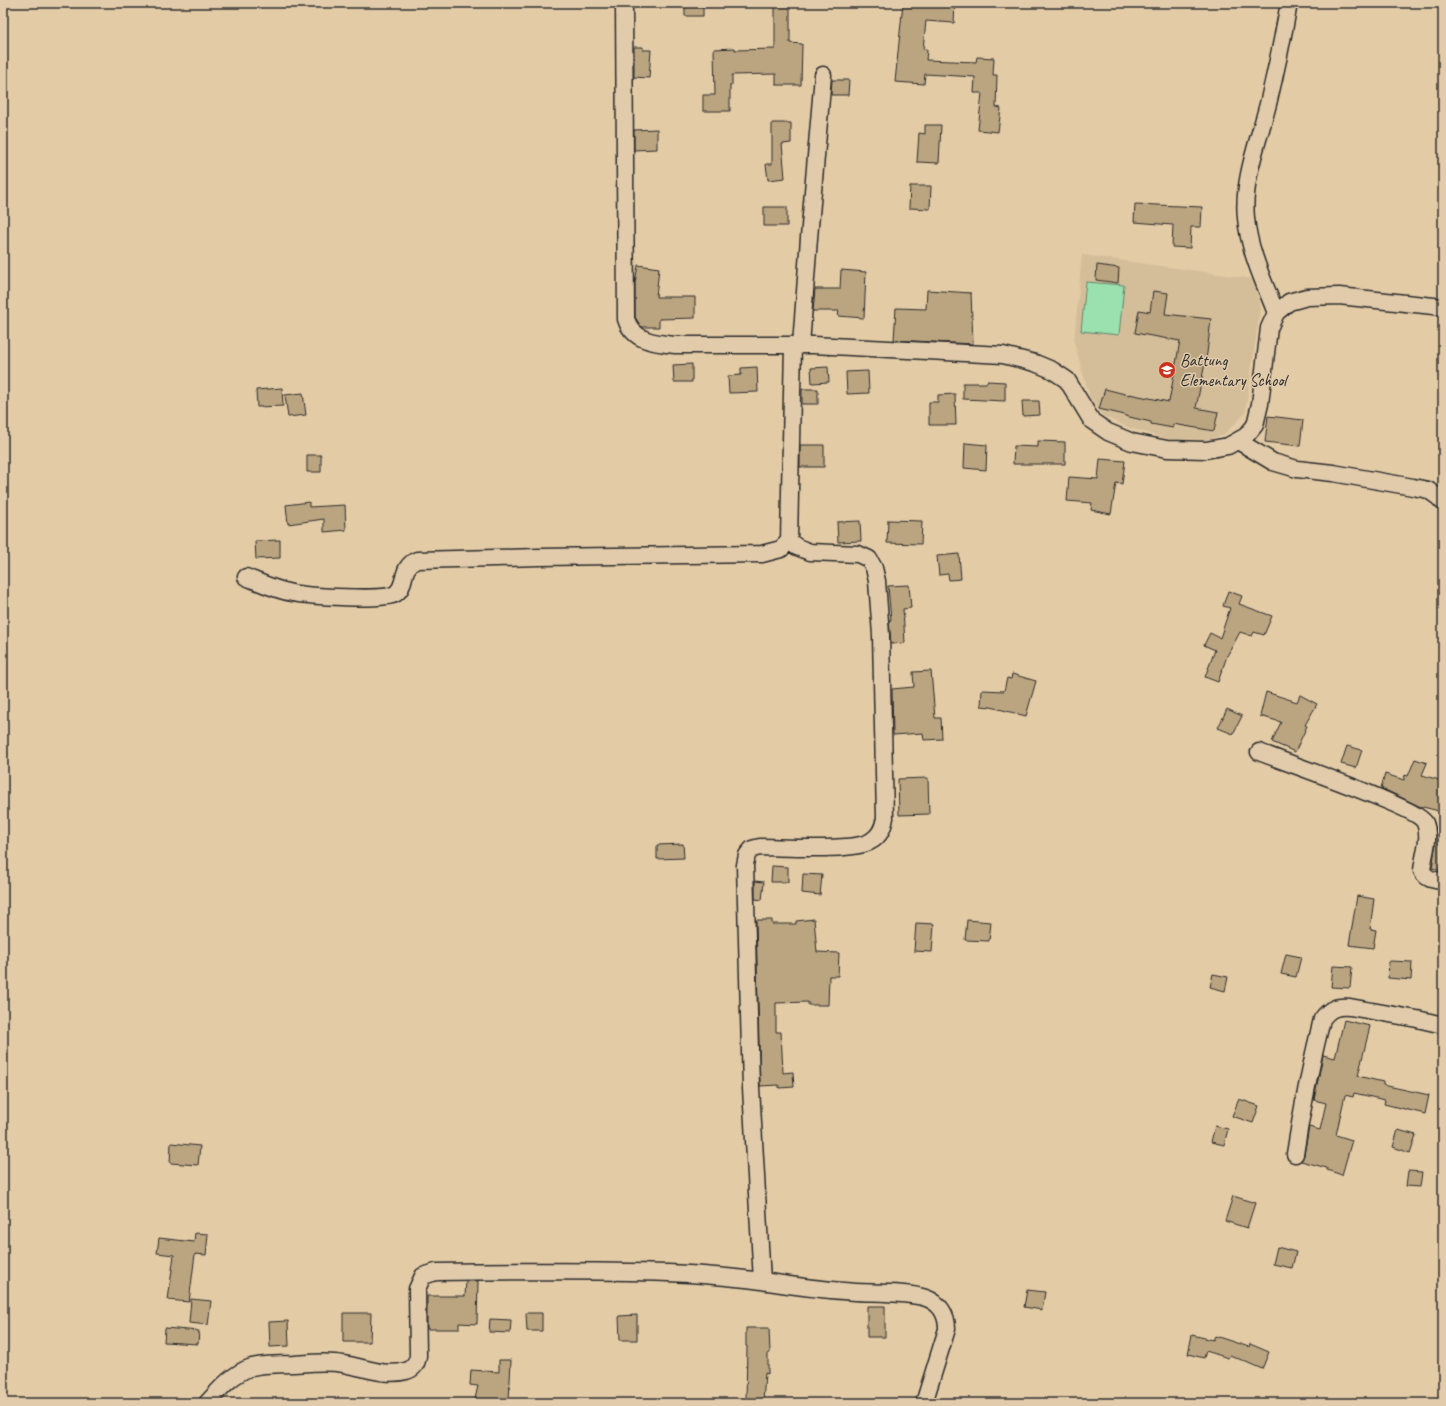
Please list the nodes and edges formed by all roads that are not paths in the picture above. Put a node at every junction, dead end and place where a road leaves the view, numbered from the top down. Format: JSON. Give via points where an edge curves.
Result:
{"nodes":[{"id":1,"x":624,"y":3,"type":"edge"},
{"id":2,"x":1289,"y":3,"type":"edge"},
{"id":3,"x":823,"y":75,"type":"dead end"},
{"id":4,"x":1443,"y":308,"type":"edge"},
{"id":5,"x":1276,"y":313,"type":"junction"},
{"id":6,"x":797,"y":345,"type":"junction"},
{"id":7,"x":1238,"y":441,"type":"junction"},
{"id":8,"x":1443,"y":502,"type":"edge"},
{"id":9,"x":789,"y":542,"type":"junction"},
{"id":10,"x":246,"y":577,"type":"dead end"},
{"id":11,"x":1259,"y":752,"type":"dead end"},
{"id":12,"x":1443,"y":881,"type":"edge"},
{"id":13,"x":1443,"y":1025,"type":"edge"},
{"id":14,"x":1295,"y":1154,"type":"dead end"},
{"id":15,"x":762,"y":1281,"type":"junction"},
{"id":16,"x":207,"y":1403,"type":"edge"},
{"id":17,"x":924,"y":1403,"type":"edge"}],
"edges":[{"from":1,"to":6,"type":"street","via":[[628,326],[634,334],[658,343]]},
{"from":2,"to":5,"type":"street","via":[[1245,201],[1245,217],[1252,252]]},
{"from":3,"to":6,"type":"street"},
{"from":4,"to":5,"type":"street","via":[[1339,296],[1307,297],[1289,302]]},
{"from":5,"to":7,"type":"street","via":[[1269,328],[1255,425]]},
{"from":6,"to":7,"type":"street","via":[[1004,355],[1035,363],[1067,380],[1092,421],[1108,432],[1132,442],[1167,449],[1206,450],[1228,446]]},
{"from":6,"to":9,"type":"street"},
{"from":7,"to":8,"type":"street","via":[[1273,462],[1428,490]]},
{"from":9,"to":10,"type":"street","via":[[781,549],[762,554],[417,560],[408,566],[400,590],[396,594],[376,598],[293,593],[275,589]]},
{"from":9,"to":15,"type":"street","via":[[810,552],[858,554],[869,559],[874,568],[881,635],[884,818],[882,830],[877,836],[856,847],[760,847],[752,849],[747,855],[745,865],[751,1080]]},
{"from":11,"to":12,"type":"street","via":[[1385,800],[1419,816],[1424,821],[1427,831],[1422,871],[1430,880]]},
{"from":13,"to":14,"type":"street","via":[[1350,1007],[1340,1006],[1326,1013],[1322,1019],[1308,1076]]},
{"from":15,"to":16,"type":"street","via":[[668,1273],[428,1273],[423,1276],[417,1289],[418,1356],[413,1368],[384,1373],[342,1364],[261,1365],[236,1375]]},
{"from":15,"to":17,"type":"street","via":[[829,1290],[910,1295],[926,1298],[935,1303],[943,1311],[947,1329]]}]}
